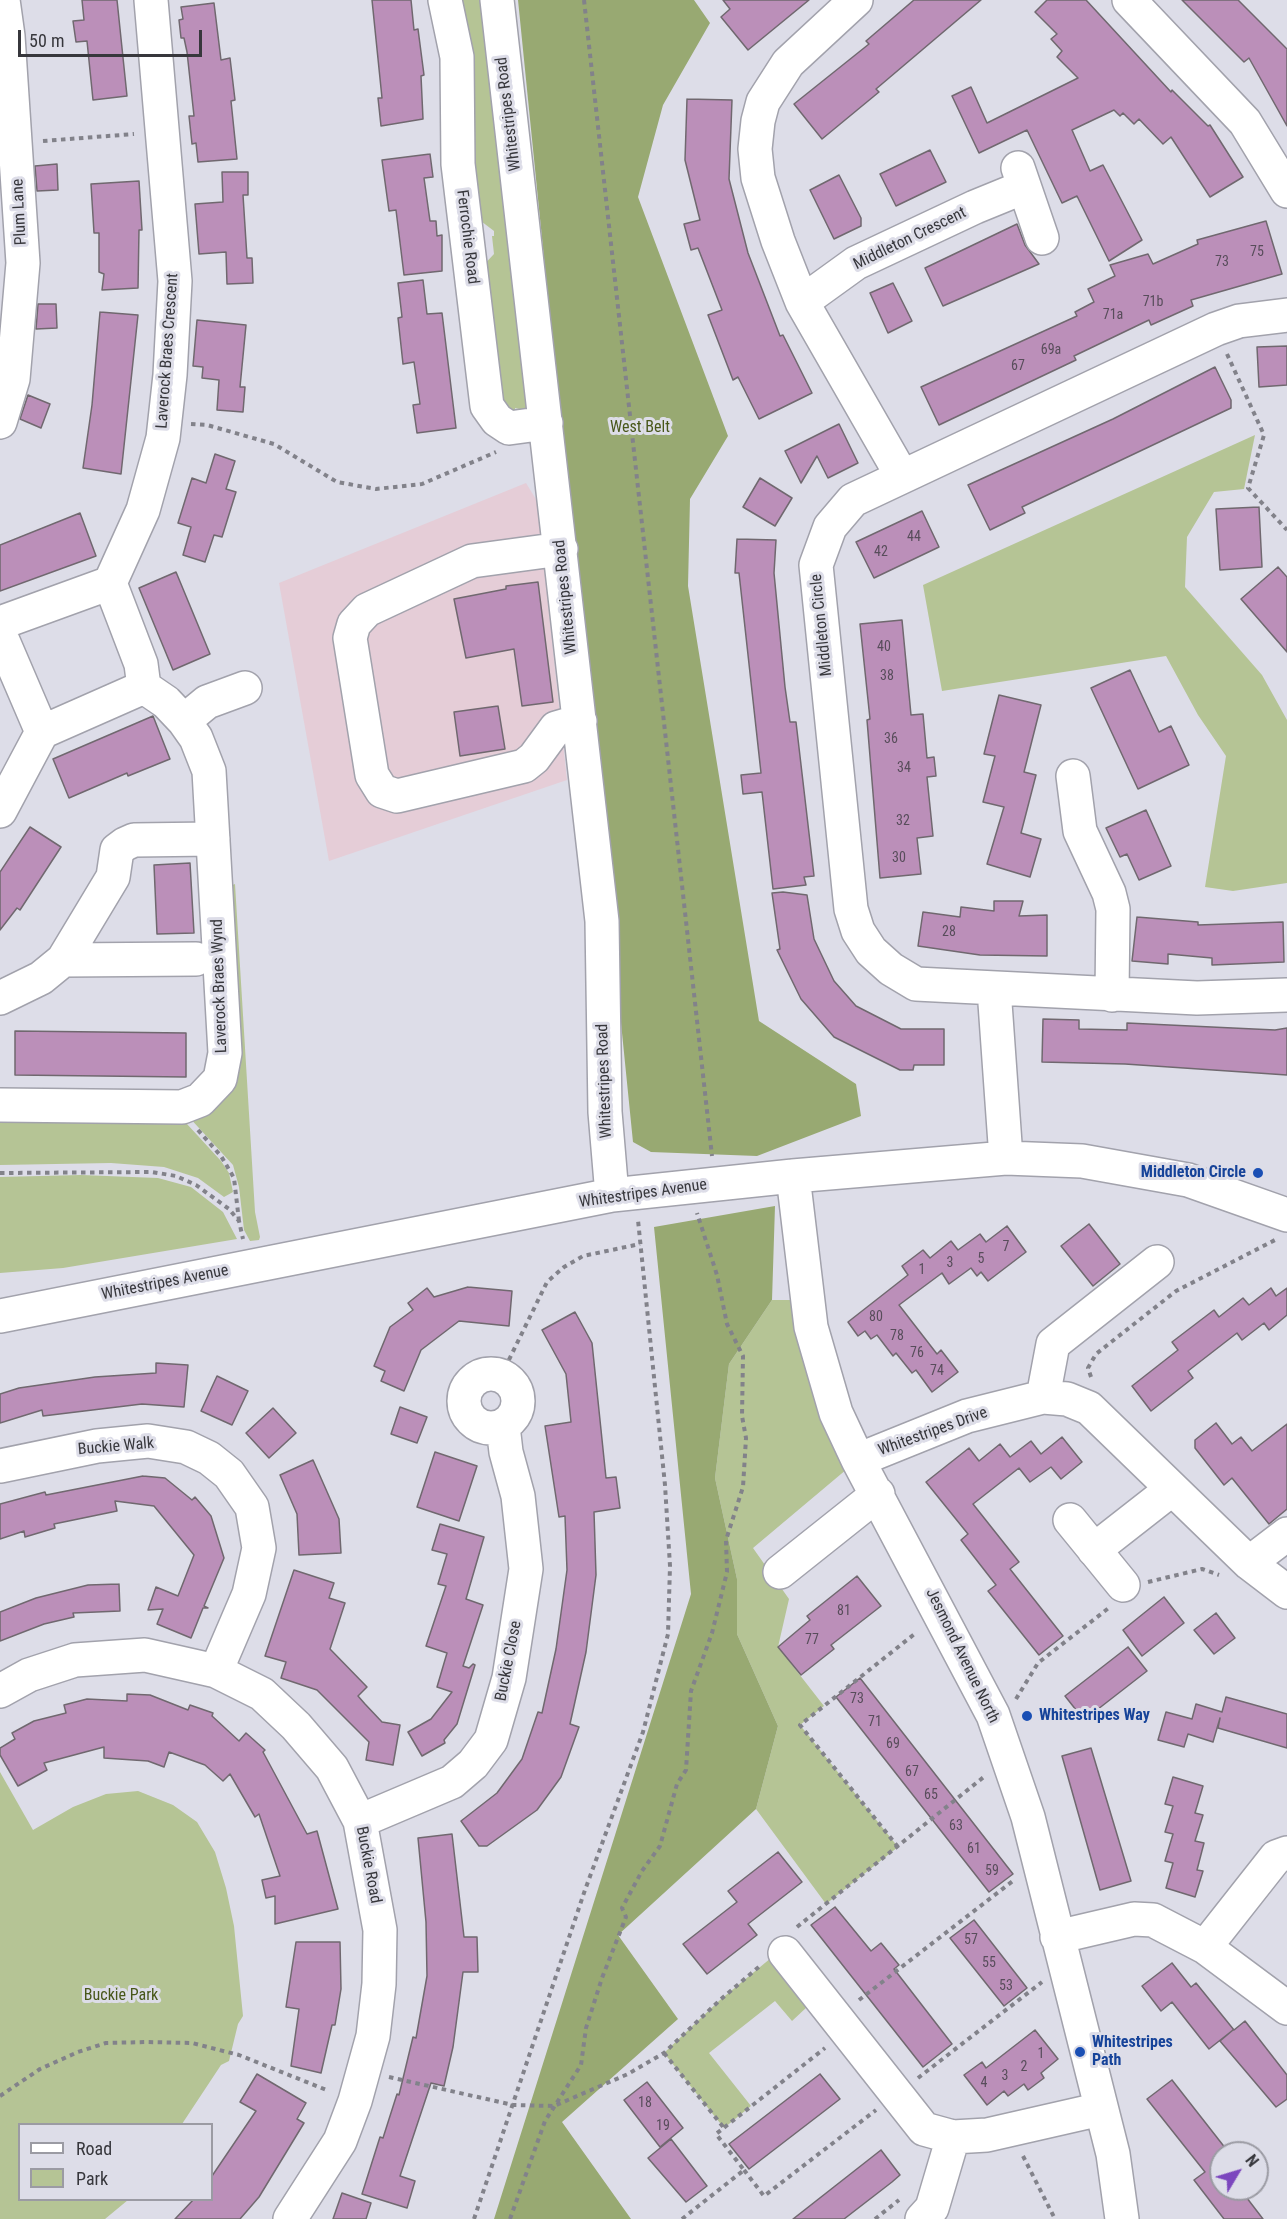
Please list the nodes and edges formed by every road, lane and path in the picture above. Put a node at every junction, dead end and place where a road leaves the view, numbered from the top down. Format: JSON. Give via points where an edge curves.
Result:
{"nodes":[{"id":1,"x":3,"y":0,"type":"edge"},
{"id":2,"x":151,"y":0,"type":"edge"},
{"id":3,"x":445,"y":0,"type":"edge"},
{"id":4,"x":497,"y":0,"type":"edge"},
{"id":5,"x":584,"y":0,"type":"edge"},
{"id":6,"x":1129,"y":0,"type":"edge"},
{"id":7,"x":850,"y":2,"type":"edge"},
{"id":8,"x":163,"y":132,"type":"junction"},
{"id":9,"x":15,"y":143,"type":"junction"},
{"id":10,"x":1287,"y":191,"type":"edge"},
{"id":11,"x":1042,"y":238,"type":"dead end"},
{"id":12,"x":802,"y":302,"type":"junction"},
{"id":13,"x":1287,"y":315,"type":"edge"},
{"id":14,"x":1216,"y":329,"type":"junction"},
{"id":15,"x":0,"y":422,"type":"edge"},
{"id":16,"x":546,"y":423,"type":"junction"},
{"id":17,"x":164,"y":424,"type":"junction"},
{"id":18,"x":489,"y":456,"type":"dead end"},
{"id":19,"x":902,"y":476,"type":"junction"},
{"id":20,"x":1287,"y":530,"type":"edge"},
{"id":21,"x":561,"y":549,"type":"junction"},
{"id":22,"x":110,"y":583,"type":"junction"},
{"id":23,"x":0,"y":623,"type":"edge"},
{"id":24,"x":0,"y":634,"type":"edge"},
{"id":25,"x":144,"y":687,"type":"junction"},
{"id":26,"x":245,"y":688,"type":"dead end"},
{"id":27,"x":184,"y":721,"type":"junction"},
{"id":28,"x":580,"y":721,"type":"junction"},
{"id":29,"x":42,"y":732,"type":"junction"},
{"id":30,"x":1072,"y":776,"type":"dead end"},
{"id":31,"x":0,"y":810,"type":"edge"},
{"id":32,"x":213,"y":839,"type":"junction"},
{"id":33,"x":196,"y":959,"type":"dead end"},
{"id":34,"x":63,"y":960,"type":"junction"},
{"id":35,"x":994,"y":988,"type":"junction"},
{"id":36,"x":1112,"y":995,"type":"junction"},
{"id":37,"x":1287,"y":995,"type":"edge"},
{"id":38,"x":0,"y":998,"type":"edge"},
{"id":39,"x":0,"y":1105,"type":"edge"},
{"id":40,"x":168,"y":1107,"type":"junction"},
{"id":41,"x":1006,"y":1158,"type":"junction"},
{"id":42,"x":0,"y":1173,"type":"edge"},
{"id":43,"x":793,"y":1176,"type":"junction"},
{"id":44,"x":716,"y":1184,"type":"junction"},
{"id":45,"x":625,"y":1194,"type":"junction"},
{"id":46,"x":687,"y":1209,"type":"dead end"},
{"id":47,"x":239,"y":1221,"type":"junction"},
{"id":48,"x":1283,"y":1226,"type":"edge"},
{"id":49,"x":640,"y":1244,"type":"junction"},
{"id":50,"x":1157,"y":1262,"type":"dead end"},
{"id":51,"x":249,"y":1267,"type":"junction"},
{"id":52,"x":0,"y":1316,"type":"edge"},
{"id":53,"x":501,"y":1376,"type":"junction"},
{"id":54,"x":1043,"y":1397,"type":"junction"},
{"id":55,"x":1089,"y":1408,"type":"junction"},
{"id":56,"x":503,"y":1426,"type":"junction"},
{"id":57,"x":858,"y":1460,"type":"junction"},
{"id":58,"x":0,"y":1466,"type":"edge"},
{"id":59,"x":1172,"y":1489,"type":"junction"},
{"id":60,"x":878,"y":1494,"type":"junction"},
{"id":61,"x":1070,"y":1520,"type":"dead end"},
{"id":62,"x":1287,"y":1534,"type":"edge"},
{"id":63,"x":1094,"y":1550,"type":"junction"},
{"id":64,"x":1236,"y":1570,"type":"junction"},
{"id":65,"x":780,"y":1572,"type":"dead end"},
{"id":66,"x":1125,"y":1591,"type":"junction"},
{"id":67,"x":1287,"y":1592,"type":"edge"},
{"id":68,"x":941,"y":1612,"type":"junction"},
{"id":69,"x":216,"y":1671,"type":"junction"},
{"id":70,"x":0,"y":1691,"type":"edge"},
{"id":71,"x":993,"y":1715,"type":"junction"},
{"id":72,"x":1007,"y":1759,"type":"junction"},
{"id":73,"x":360,"y":1821,"type":"junction"},
{"id":74,"x":897,"y":1847,"type":"junction"},
{"id":75,"x":1287,"y":1853,"type":"edge"},
{"id":76,"x":1038,"y":1861,"type":"junction"},
{"id":77,"x":1205,"y":1947,"type":"junction"},
{"id":78,"x":1060,"y":1951,"type":"junction"},
{"id":79,"x":785,"y":1953,"type":"junction"},
{"id":80,"x":1287,"y":2008,"type":"edge"},
{"id":81,"x":852,"y":2016,"type":"junction"},
{"id":82,"x":664,"y":2053,"type":"junction"},
{"id":83,"x":908,"y":2086,"type":"junction"},
{"id":84,"x":360,"y":2088,"type":"junction"},
{"id":85,"x":0,"y":2096,"type":"edge"},
{"id":86,"x":513,"y":2105,"type":"junction"},
{"id":87,"x":554,"y":2106,"type":"junction"},
{"id":88,"x":1101,"y":2109,"type":"junction"},
{"id":89,"x":723,"y":2128,"type":"junction"},
{"id":90,"x":1009,"y":2129,"type":"junction"},
{"id":91,"x":953,"y":2137,"type":"junction"},
{"id":92,"x":744,"y":2170,"type":"junction"},
{"id":93,"x":290,"y":2219,"type":"edge"},
{"id":94,"x":474,"y":2219,"type":"edge"},
{"id":95,"x":510,"y":2219,"type":"edge"},
{"id":96,"x":682,"y":2219,"type":"edge"},
{"id":97,"x":922,"y":2219,"type":"edge"},
{"id":98,"x":1055,"y":2219,"type":"edge"},
{"id":99,"x":1122,"y":2219,"type":"edge"}],
"edges":[{"from":1,"to":9,"type":"street","name":"Plum Lane"},
{"from":2,"to":8,"type":"street","name":"Laverock Braes Crescent"},
{"from":3,"to":16,"type":"street","name":"Ferrochie Road","via":[[457,57],[458,164],[487,406],[508,428]]},
{"from":4,"to":16,"type":"street","name":"Whitestripes Road"},
{"from":5,"to":44,"type":"path"},
{"from":6,"to":10,"type":"street","via":[[1245,122]]},
{"from":7,"to":12,"type":"street","via":[[788,63],[763,102],[758,121],[758,178]]},
{"from":8,"to":9,"type":"path"},
{"from":8,"to":17,"type":"street","name":"Laverock Braes Crescent","via":[[175,281]]},
{"from":9,"to":15,"type":"street","name":"Plum Lane","via":[[23,263],[13,379]]},
{"from":11,"to":12,"type":"street","name":"Middleton Crescent","via":[[1021,177],[975,207],[856,263]]},
{"from":12,"to":19,"type":"street"},
{"from":13,"to":14,"type":"street","name":"Middleton Circle","via":[[1239,321]]},
{"from":14,"to":19,"type":"street","name":"Middleton Circle"},
{"from":14,"to":20,"type":"path","via":[[1264,435],[1248,488]]},
{"from":16,"to":21,"type":"street","name":"Whitestripes Road"},
{"from":17,"to":18,"type":"path","via":[[207,425],[274,444],[338,482],[376,489],[422,484]]},
{"from":17,"to":22,"type":"street","name":"Laverock Braes Crescent","via":[[143,510]]},
{"from":19,"to":35,"type":"street","name":"Middleton Circle","via":[[853,500],[830,527],[816,565],[851,909],[858,931],[871,951],[916,984]]},
{"from":21,"to":28,"type":"street","name":"Whitestripes Road"},
{"from":21,"to":28,"type":"street","via":[[471,561],[367,610],[354,624],[350,638],[372,775],[382,791],[397,796],[524,766],[556,728]]},
{"from":22,"to":23,"type":"street"},
{"from":22,"to":25,"type":"street","via":[[141,664]]},
{"from":24,"to":29,"type":"street"},
{"from":25,"to":27,"type":"street","name":"Laverock Braes Wynd"},
{"from":25,"to":29,"type":"street"},
{"from":26,"to":27,"type":"street","via":[[207,702]]},
{"from":27,"to":32,"type":"street","name":"Laverock Braes Wynd","via":[[196,738],[209,771]]},
{"from":28,"to":45,"type":"street","name":"Whitestripes Road","via":[[602,921],[605,1112]]},
{"from":29,"to":31,"type":"street"},
{"from":30,"to":36,"type":"street","via":[[1080,831],[1113,909]]},
{"from":32,"to":34,"type":"street","via":[[135,840],[117,850],[113,877]]},
{"from":32,"to":40,"type":"street","name":"Laverock Braes Wynd","via":[[225,1053],[220,1079],[209,1093],[191,1105]]},
{"from":33,"to":34,"type":"street"},
{"from":34,"to":38,"type":"street","via":[[41,978]]},
{"from":35,"to":36,"type":"street","name":"Middleton Circle"},
{"from":35,"to":41,"type":"street"},
{"from":36,"to":37,"type":"street","name":"Middleton Circle","via":[[1197,999]]},
{"from":39,"to":40,"type":"street","name":"Laverock Braes Wynd"},
{"from":40,"to":47,"type":"path","via":[[192,1125],[229,1166]]},
{"from":41,"to":43,"type":"street","name":"Whitestripes Avenue"},
{"from":41,"to":48,"type":"street","name":"Whitestripes Avenue","via":[[1082,1161],[1188,1180]]},
{"from":42,"to":47,"type":"path","via":[[152,1172],[176,1176],[214,1197]]},
{"from":43,"to":44,"type":"street","name":"Whitestripes Avenue"},
{"from":43,"to":57,"type":"street","name":"Jesmond Avenue North","via":[[811,1327],[836,1413]]},
{"from":44,"to":45,"type":"street","name":"Whitestripes Avenue"},
{"from":45,"to":49,"type":"path"},
{"from":45,"to":51,"type":"street","name":"Whitestripes Avenue"},
{"from":46,"to":87,"type":"path","via":[[697,1211],[727,1324],[743,1356],[743,1487],[726,1540],[727,1572],[712,1633],[691,1691],[686,1770],[677,1784],[660,1846],[622,1908],[626,1917],[586,2028],[581,2065]]},
{"from":47,"to":51,"type":"path"},
{"from":48,"to":55,"type":"path","via":[[1264,1248],[1176,1291],[1096,1354],[1088,1368],[1099,1399]]},
{"from":49,"to":53,"type":"path","via":[[583,1256],[547,1282]]},
{"from":49,"to":86,"type":"path","via":[[665,1485],[668,1634],[642,1732]]},
{"from":50,"to":54,"type":"street","via":[[1053,1344]]},
{"from":51,"to":52,"type":"street","name":"Whitestripes Avenue"},
{"from":53,"to":56,"type":"street","via":[[514,1387],[518,1405]]},
{"from":53,"to":56,"type":"street","via":[[482,1375],[467,1387],[463,1397],[467,1416],[474,1423],[484,1428]]},
{"from":54,"to":55,"type":"street","name":"Whitestripes Drive","via":[[1067,1399]]},
{"from":54,"to":57,"type":"street","name":"Whitestripes Drive","via":[[967,1416]]},
{"from":55,"to":59,"type":"street","name":"Whitestripes Drive"},
{"from":56,"to":73,"type":"street","name":"Buckie Close","via":[[518,1496],[525,1569],[509,1678],[491,1740],[473,1764],[452,1782]]},
{"from":57,"to":60,"type":"street","name":"Jesmond Avenue North"},
{"from":58,"to":69,"type":"street","name":"Buckie Walk","via":[[98,1446],[148,1441],[186,1447],[229,1474],[252,1507],[259,1548],[249,1594]]},
{"from":59,"to":63,"type":"street"},
{"from":59,"to":64,"type":"street","name":"Whitestripes Drive"},
{"from":60,"to":65,"type":"street"},
{"from":60,"to":68,"type":"street","name":"Jesmond Avenue North"},
{"from":61,"to":63,"type":"street"},
{"from":62,"to":64,"type":"street"},
{"from":63,"to":66,"type":"street"},
{"from":64,"to":66,"type":"path","via":[[1202,1569]]},
{"from":64,"to":67,"type":"street","name":"Whitestripes Drive"},
{"from":66,"to":71,"type":"path","via":[[1038,1663],[1020,1696]]},
{"from":68,"to":71,"type":"street","name":"Jesmond Avenue North"},
{"from":68,"to":74,"type":"path","via":[[800,1725]]},
{"from":69,"to":70,"type":"street","name":"Buckie Road","via":[[145,1655],[75,1660],[29,1675]]},
{"from":69,"to":73,"type":"street","name":"Buckie Road","via":[[262,1694],[296,1725],[332,1768]]},
{"from":71,"to":72,"type":"street","name":"Jesmond Avenue North"},
{"from":72,"to":74,"type":"path"},
{"from":72,"to":76,"type":"street","name":"Jesmond Avenue North","via":[[1028,1817]]},
{"from":73,"to":84,"type":"street","name":"Buckie Road","via":[[380,1930],[373,2036]]},
{"from":74,"to":79,"type":"path","via":[[788,1935]]},
{"from":75,"to":77,"type":"street","via":[[1276,1857]]},
{"from":76,"to":78,"type":"street","name":"Jesmond Avenue North"},
{"from":76,"to":81,"type":"path"},
{"from":77,"to":78,"type":"street","via":[[1154,1920],[1134,1919]]},
{"from":77,"to":80,"type":"street"},
{"from":78,"to":83,"type":"path"},
{"from":78,"to":88,"type":"street","name":"Jesmond Avenue North","via":[[1099,2063]]},
{"from":79,"to":81,"type":"street"},
{"from":79,"to":82,"type":"path","via":[[773,1956],[745,1978]]},
{"from":81,"to":83,"type":"street"},
{"from":81,"to":89,"type":"path"},
{"from":82,"to":87,"type":"path","via":[[611,2082]]},
{"from":82,"to":89,"type":"path"},
{"from":83,"to":91,"type":"street","via":[[924,2128]]},
{"from":83,"to":92,"type":"path","via":[[764,2196]]},
{"from":84,"to":85,"type":"path","via":[[192,2043],[147,2042],[106,2043],[78,2052],[40,2069]]},
{"from":84,"to":86,"type":"path","via":[[382,2076]]},
{"from":84,"to":93,"type":"street","name":"Buckie Road","via":[[340,2141]]},
{"from":86,"to":87,"type":"path"},
{"from":86,"to":94,"type":"path"},
{"from":87,"to":95,"type":"path"},
{"from":88,"to":90,"type":"street"},
{"from":88,"to":99,"type":"street","name":"Jesmond Avenue North","via":[[1113,2154]]},
{"from":89,"to":92,"type":"path","via":[[716,2134]]},
{"from":90,"to":91,"type":"street"},
{"from":90,"to":98,"type":"path"},
{"from":91,"to":97,"type":"street","via":[[932,2208]]},
{"from":92,"to":96,"type":"path"}]}
